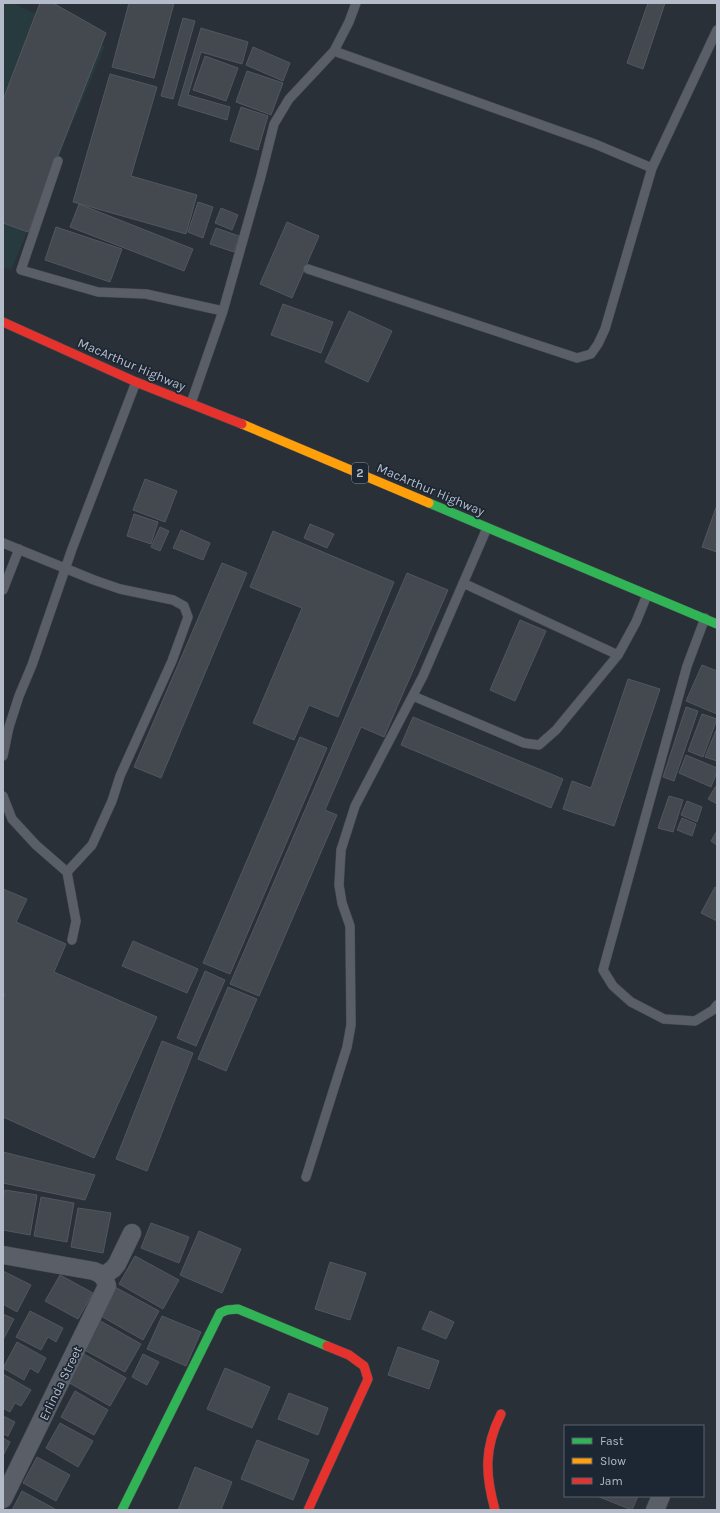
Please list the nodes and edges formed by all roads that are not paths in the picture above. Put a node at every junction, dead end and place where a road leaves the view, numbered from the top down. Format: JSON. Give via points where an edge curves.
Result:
{"nodes":[{"id":1,"x":356,"y":3,"type":"edge"},
{"id":2,"x":717,"y":30,"type":"edge"},
{"id":3,"x":334,"y":51,"type":"junction"},
{"id":4,"x":58,"y":162,"type":"dead end"},
{"id":5,"x":652,"y":168,"type":"junction"},
{"id":6,"x":308,"y":269,"type":"dead end"},
{"id":7,"x":223,"y":311,"type":"junction"},
{"id":8,"x":3,"y":322,"type":"edge"},
{"id":9,"x":136,"y":382,"type":"junction"},
{"id":10,"x":191,"y":403,"type":"junction"},
{"id":11,"x":488,"y":526,"type":"junction"},
{"id":12,"x":3,"y":543,"type":"edge"},
{"id":13,"x":19,"y":549,"type":"junction"},
{"id":14,"x":65,"y":569,"type":"junction"},
{"id":15,"x":463,"y":583,"type":"junction"},
{"id":16,"x":3,"y":590,"type":"edge"},
{"id":17,"x":647,"y":594,"type":"junction"},
{"id":18,"x":705,"y":618,"type":"junction"},
{"id":19,"x":717,"y":624,"type":"edge"},
{"id":20,"x":618,"y":655,"type":"junction"},
{"id":21,"x":413,"y":696,"type":"junction"},
{"id":22,"x":3,"y":756,"type":"edge"},
{"id":23,"x":3,"y":796,"type":"edge"},
{"id":24,"x":67,"y":872,"type":"junction"},
{"id":25,"x":72,"y":940,"type":"dead end"},
{"id":26,"x":717,"y":1005,"type":"edge"},
{"id":27,"x":306,"y":1177,"type":"dead end"},
{"id":28,"x":132,"y":1233,"type":"dead end"},
{"id":29,"x":3,"y":1255,"type":"edge"},
{"id":30,"x":98,"y":1274,"type":"junction"},
{"id":31,"x":501,"y":1414,"type":"dead end"},
{"id":32,"x":661,"y":1497,"type":"edge"},
{"id":33,"x":3,"y":1499,"type":"edge"},
{"id":34,"x":122,"y":1510,"type":"edge"},
{"id":35,"x":308,"y":1510,"type":"edge"},
{"id":36,"x":495,"y":1510,"type":"edge"},
{"id":37,"x":655,"y":1510,"type":"edge"}],
"edges":[{"from":1,"to":3,"type":"lane"},
{"from":2,"to":5,"type":"lane"},
{"from":3,"to":5,"type":"lane","via":[[595,144]]},
{"from":3,"to":7,"type":"lane","via":[[289,99],[274,124]]},
{"from":4,"to":7,"type":"lane","via":[[21,270],[98,292],[146,294]]},
{"from":5,"to":6,"type":"lane","via":[[605,329],[591,354],[576,358]]},
{"from":7,"to":10,"type":"lane"},
{"from":8,"to":9,"type":"main road","name":"MacArthur Highway","number":"2"},
{"from":9,"to":10,"type":"main road","name":"MacArthur Highway","number":"2"},
{"from":9,"to":14,"type":"lane"},
{"from":10,"to":11,"type":"main road","name":"MacArthur Highway","number":"2"},
{"from":11,"to":15,"type":"lane"},
{"from":11,"to":17,"type":"main road","name":"MacArthur Highway","number":"2"},
{"from":12,"to":13,"type":"lane"},
{"from":13,"to":14,"type":"lane"},
{"from":13,"to":16,"type":"lane"},
{"from":14,"to":22,"type":"lane","via":[[19,696]]},
{"from":14,"to":24,"type":"lane","via":[[120,589],[173,600],[184,606],[188,617],[172,661],[92,845]]},
{"from":15,"to":20,"type":"lane"},
{"from":15,"to":21,"type":"lane"},
{"from":17,"to":18,"type":"main road","name":"MacArthur Highway","number":"2"},
{"from":17,"to":20,"type":"lane","via":[[636,622]]},
{"from":18,"to":19,"type":"main road","name":"MacArthur Highway","number":"2"},
{"from":18,"to":26,"type":"lane","via":[[687,666],[603,970],[613,986],[631,1002],[664,1019],[695,1021]]},
{"from":20,"to":21,"type":"lane","via":[[556,730],[539,745],[524,743]]},
{"from":21,"to":27,"type":"lane","via":[[355,806],[341,850],[339,885],[350,926],[351,1025],[347,1047]]},
{"from":23,"to":24,"type":"lane","via":[[12,819],[36,845]]},
{"from":24,"to":25,"type":"lane","via":[[76,921]]},
{"from":28,"to":30,"type":"street","via":[[113,1269]]},
{"from":29,"to":30,"type":"street"},
{"from":30,"to":33,"type":"street","name":"Erlinda Street","via":[[106,1281],[107,1286]]},
{"from":31,"to":36,"type":"main road","via":[[492,1434],[488,1453],[488,1474]]},
{"from":32,"to":37,"type":"street"},
{"from":34,"to":35,"type":"main road","via":[[220,1313],[232,1309],[238,1309],[349,1355],[364,1366],[368,1379]]}]}
